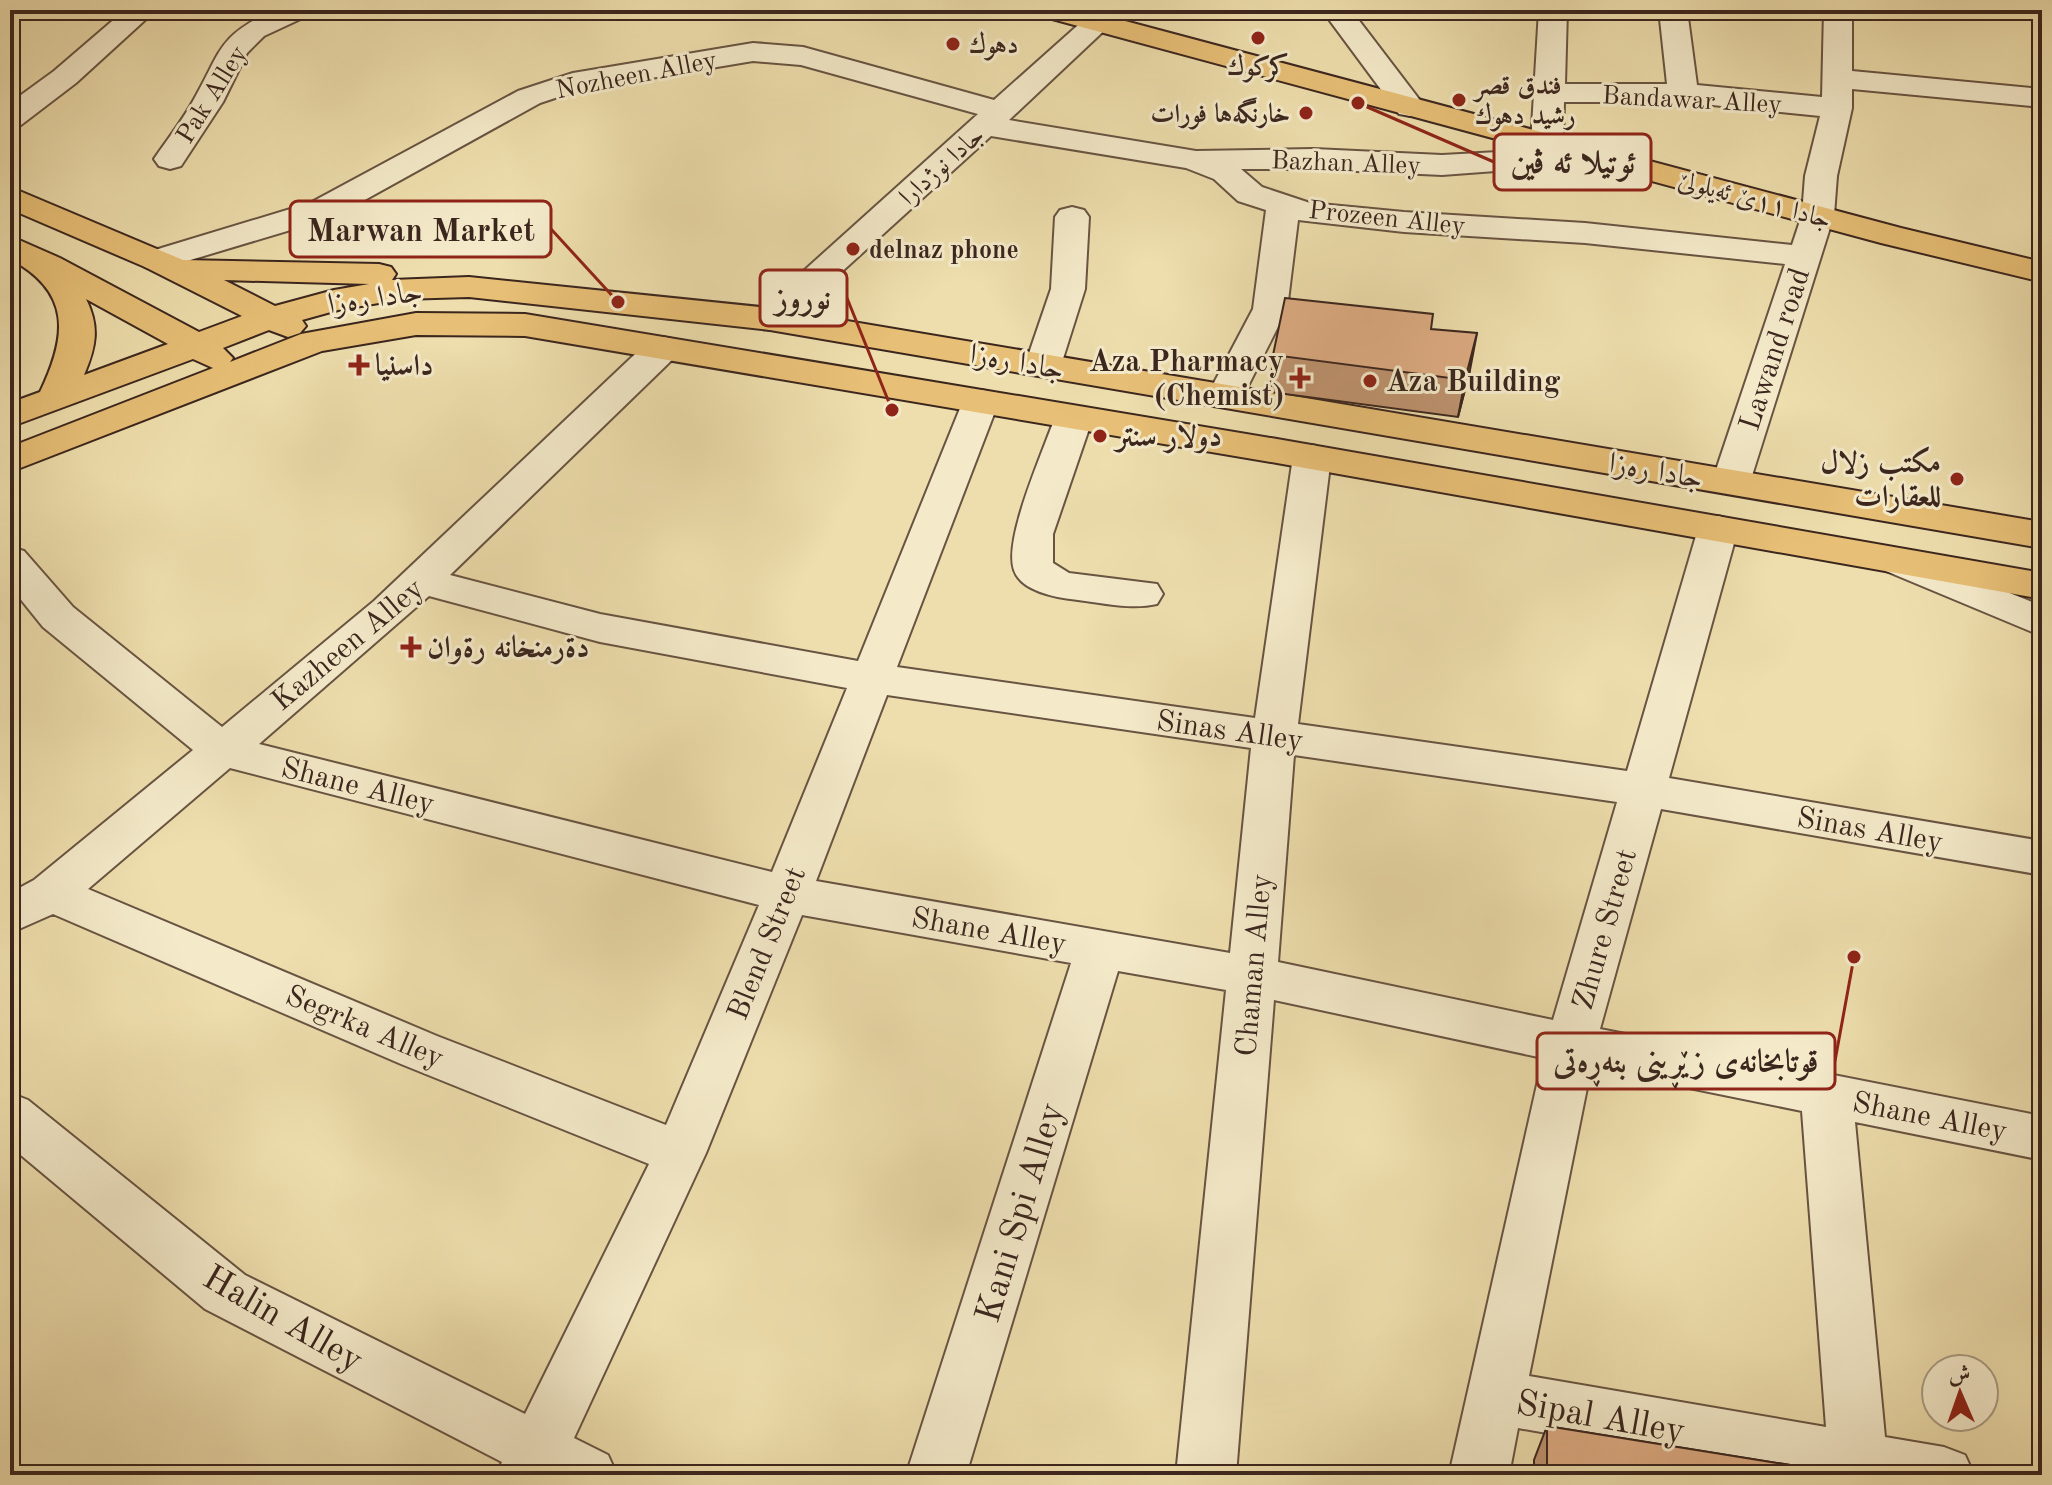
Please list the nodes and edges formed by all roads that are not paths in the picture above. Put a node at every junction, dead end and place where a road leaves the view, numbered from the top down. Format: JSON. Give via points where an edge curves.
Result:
{"nodes":[{"id":1,"x":142,"y":10,"type":"edge"},
{"id":2,"x":297,"y":10,"type":"edge"},
{"id":3,"x":1051,"y":10,"type":"edge"},
{"id":4,"x":1336,"y":10,"type":"edge"},
{"id":5,"x":1553,"y":10,"type":"edge"},
{"id":6,"x":1673,"y":10,"type":"edge"},
{"id":7,"x":1838,"y":10,"type":"edge"},
{"id":8,"x":1105,"y":17,"type":"edge"},
{"id":9,"x":1548,"y":93,"type":"junction"},
{"id":10,"x":1683,"y":93,"type":"junction"},
{"id":11,"x":1837,"y":94,"type":"junction"},
{"id":12,"x":2042,"y":98,"type":"edge"},
{"id":13,"x":1410,"y":107,"type":"junction"},
{"id":14,"x":10,"y":118,"type":"edge"},
{"id":15,"x":992,"y":118,"type":"junction"},
{"id":16,"x":1547,"y":143,"type":"junction"},
{"id":17,"x":1595,"y":156,"type":"junction"},
{"id":18,"x":170,"y":159,"type":"dead end"},
{"id":19,"x":1193,"y":160,"type":"junction"},
{"id":20,"x":10,"y":197,"type":"edge"},
{"id":21,"x":1283,"y":204,"type":"junction"},
{"id":22,"x":1818,"y":215,"type":"junction"},
{"id":23,"x":1072,"y":217,"type":"dead end"},
{"id":24,"x":1893,"y":236,"type":"junction"},
{"id":25,"x":10,"y":246,"type":"edge"},
{"id":26,"x":1804,"y":256,"type":"junction"},
{"id":27,"x":1963,"y":262,"type":"junction"},
{"id":28,"x":166,"y":264,"type":"junction"},
{"id":29,"x":48,"y":265,"type":"junction"},
{"id":30,"x":2042,"y":272,"type":"edge"},
{"id":31,"x":469,"y":287,"type":"junction"},
{"id":32,"x":2042,"y":287,"type":"edge"},
{"id":33,"x":2042,"y":295,"type":"edge"},
{"id":34,"x":274,"y":317,"type":"junction"},
{"id":35,"x":770,"y":319,"type":"junction"},
{"id":36,"x":314,"y":342,"type":"junction"},
{"id":37,"x":198,"y":347,"type":"junction"},
{"id":38,"x":663,"y":348,"type":"junction"},
{"id":39,"x":1043,"y":365,"type":"junction"},
{"id":40,"x":234,"y":371,"type":"junction"},
{"id":41,"x":1225,"y":396,"type":"junction"},
{"id":42,"x":56,"y":397,"type":"junction"},
{"id":43,"x":981,"y":401,"type":"junction"},
{"id":44,"x":10,"y":416,"type":"edge"},
{"id":45,"x":1074,"y":417,"type":"junction"},
{"id":46,"x":1312,"y":457,"type":"junction"},
{"id":47,"x":10,"y":460,"type":"edge"},
{"id":48,"x":1731,"y":482,"type":"junction"},
{"id":49,"x":1718,"y":529,"type":"junction"},
{"id":50,"x":2042,"y":535,"type":"edge"},
{"id":51,"x":10,"y":560,"type":"edge"},
{"id":52,"x":1900,"y":562,"type":"junction"},
{"id":53,"x":422,"y":581,"type":"junction"},
{"id":54,"x":2042,"y":586,"type":"edge"},
{"id":55,"x":1143,"y":594,"type":"dead end"},
{"id":56,"x":2042,"y":622,"type":"edge"},
{"id":57,"x":871,"y":678,"type":"junction"},
{"id":58,"x":1274,"y":737,"type":"junction"},
{"id":59,"x":221,"y":750,"type":"junction"},
{"id":60,"x":1644,"y":790,"type":"junction"},
{"id":61,"x":2042,"y":858,"type":"edge"},
{"id":62,"x":787,"y":894,"type":"junction"},
{"id":63,"x":31,"y":904,"type":"edge"},
{"id":64,"x":1100,"y":949,"type":"junction"},
{"id":65,"x":1253,"y":976,"type":"junction"},
{"id":66,"x":1571,"y":1044,"type":"junction"},
{"id":67,"x":1827,"y":1096,"type":"junction"},
{"id":68,"x":10,"y":1115,"type":"edge"},
{"id":69,"x":2042,"y":1138,"type":"edge"},
{"id":70,"x":680,"y":1153,"type":"junction"},
{"id":71,"x":1496,"y":1397,"type":"junction"},
{"id":72,"x":1858,"y":1460,"type":"junction"},
{"id":73,"x":531,"y":1463,"type":"edge"},
{"id":74,"x":587,"y":1475,"type":"edge"},
{"id":75,"x":936,"y":1475,"type":"edge"},
{"id":76,"x":1206,"y":1475,"type":"edge"},
{"id":77,"x":1479,"y":1475,"type":"edge"},
{"id":78,"x":1944,"y":1475,"type":"edge"}],
"edges":[{"from":1,"to":14,"type":"street"},
{"from":2,"to":18,"type":"street","name":"Pak Alley","via":[[254,30],[234,49],[208,102]]},
{"from":3,"to":8,"type":"main road","name":"جادا ١١ێ ئه‌یلولێ"},
{"from":4,"to":13,"type":"street"},
{"from":5,"to":9,"type":"street"},
{"from":6,"to":10,"type":"street"},
{"from":7,"to":11,"type":"street","name":"Lawand road"},
{"from":8,"to":13,"type":"main road","name":"جادا ١١ێ ئه‌یلولێ"},
{"from":8,"to":15,"type":"street","name":"جادا نوژدارا"},
{"from":9,"to":10,"type":"street","name":"Bandawar Alley"},
{"from":9,"to":16,"type":"street"},
{"from":10,"to":11,"type":"street","name":"Bandawar Alley"},
{"from":11,"to":12,"type":"street","name":"Bandawar Alley"},
{"from":11,"to":22,"type":"street","name":"Lawand road"},
{"from":13,"to":16,"type":"main road","name":"جادا ١١ێ ئه‌یلولێ"},
{"from":15,"to":19,"type":"street","name":"Prozeen Alley"},
{"from":15,"to":28,"type":"street","name":"Nozheen Alley","via":[[803,56],[753,52],[573,82],[529,97],[322,210]]},
{"from":15,"to":35,"type":"street","name":"جادا نوژدارا"},
{"from":16,"to":17,"type":"main road","name":"جادا ١١ێ ئه‌یلولێ"},
{"from":17,"to":19,"type":"street","name":"Bazhan Alley","via":[[1442,165]]},
{"from":17,"to":22,"type":"main road","name":"جادا ١١ێ ئه‌یلولێ"},
{"from":19,"to":21,"type":"street","name":"Prozeen Alley","via":[[1225,172],[1250,194]]},
{"from":20,"to":28,"type":"main road"},
{"from":21,"to":26,"type":"street","name":"Prozeen Alley","via":[[1306,212],[1404,222],[1585,233]]},
{"from":21,"to":41,"type":"street","via":[[1270,309]]},
{"from":22,"to":24,"type":"main road","name":"جادا ١١ێ ئه‌یلولێ"},
{"from":22,"to":26,"type":"street","name":"Lawand road"},
{"from":23,"to":39,"type":"street","via":[[1068,289]]},
{"from":24,"to":27,"type":"main road"},
{"from":24,"to":30,"type":"main road","name":"جادا ١١ێ ئه‌یلولێ"},
{"from":25,"to":29,"type":"main road"},
{"from":26,"to":48,"type":"street","name":"Lawand road"},
{"from":27,"to":32,"type":"main road"},
{"from":27,"to":33,"type":"main road"},
{"from":28,"to":31,"type":"main road","via":[[390,275]]},
{"from":28,"to":34,"type":"main road"},
{"from":29,"to":37,"type":"main road"},
{"from":29,"to":42,"type":"main road","via":[[69,297],[81,333]]},
{"from":31,"to":34,"type":"main road","name":"جادا ره‌زا","via":[[402,289]]},
{"from":31,"to":35,"type":"main road","name":"جادا ره‌زا"},
{"from":34,"to":36,"type":"main road"},
{"from":34,"to":37,"type":"main road","name":"جادا ره‌زا"},
{"from":35,"to":39,"type":"main road","name":"جادا ره‌زا"},
{"from":36,"to":38,"type":"main road","name":"جادا ره‌زا","via":[[416,324],[525,325]]},
{"from":36,"to":40,"type":"main road","name":"جادا ره‌زا"},
{"from":37,"to":40,"type":"main road"},
{"from":37,"to":42,"type":"main road"},
{"from":38,"to":43,"type":"main road","name":"جادا ره‌زا"},
{"from":38,"to":53,"type":"street","name":"Kazheen Alley"},
{"from":39,"to":41,"type":"main road","name":"جادا ره‌زا"},
{"from":40,"to":47,"type":"main road"},
{"from":41,"to":48,"type":"main road","name":"جادا ره‌زا"},
{"from":42,"to":44,"type":"main road"},
{"from":43,"to":45,"type":"main road","name":"جادا ره‌زا"},
{"from":43,"to":57,"type":"street","name":"Blend Street"},
{"from":45,"to":46,"type":"main road","name":"جادا ره‌زا"},
{"from":45,"to":55,"type":"street","via":[[1033,534],[1033,569],[1059,585]]},
{"from":46,"to":49,"type":"main road","name":"جادا ره‌زا"},
{"from":46,"to":58,"type":"street","name":"Chaman Alley"},
{"from":48,"to":50,"type":"main road","name":"جادا ره‌زا"},
{"from":49,"to":52,"type":"main road","name":"جادا ره‌زا"},
{"from":49,"to":60,"type":"street","name":"Zhure Street"},
{"from":51,"to":59,"type":"street","name":"Shane Alley","via":[[58,617]]},
{"from":52,"to":54,"type":"main road","name":"جادا ره‌زا"},
{"from":52,"to":56,"type":"street"},
{"from":53,"to":57,"type":"street","name":"Sinas Alley","via":[[600,628]]},
{"from":53,"to":59,"type":"street","name":"Kazheen Alley"},
{"from":57,"to":58,"type":"street","name":"Sinas Alley"},
{"from":57,"to":62,"type":"street","name":"Blend Street"},
{"from":58,"to":60,"type":"street","name":"Sinas Alley"},
{"from":58,"to":65,"type":"street","name":"Chaman Alley"},
{"from":59,"to":62,"type":"street","name":"Shane Alley"},
{"from":59,"to":63,"type":"street","name":"Kazheen Alley"},
{"from":60,"to":61,"type":"street","name":"Sinas Alley"},
{"from":60,"to":66,"type":"street","name":"Zhure Street"},
{"from":62,"to":64,"type":"street","name":"Shane Alley"},
{"from":62,"to":70,"type":"street","name":"Blend Street"},
{"from":63,"to":70,"type":"street","name":"Segrka Alley"},
{"from":64,"to":65,"type":"street","name":"Shane Alley"},
{"from":64,"to":75,"type":"street","name":"Kani Spi Alley"},
{"from":65,"to":66,"type":"street","name":"Shane Alley"},
{"from":65,"to":76,"type":"street","name":"Chaman Alley"},
{"from":66,"to":67,"type":"street","name":"Shane Alley"},
{"from":66,"to":71,"type":"street","name":"Zhure Street"},
{"from":67,"to":69,"type":"street","name":"Shane Alley"},
{"from":67,"to":72,"type":"street"},
{"from":68,"to":73,"type":"street","name":"Halin Alley","via":[[225,1292]]},
{"from":70,"to":73,"type":"street","name":"Blend Street"},
{"from":71,"to":72,"type":"street","name":"Sipal Alley"},
{"from":71,"to":77,"type":"street","name":"Zhure Street"},
{"from":72,"to":78,"type":"street","name":"Sipal Alley"},
{"from":73,"to":74,"type":"street","name":"Halin Alley"}]}
